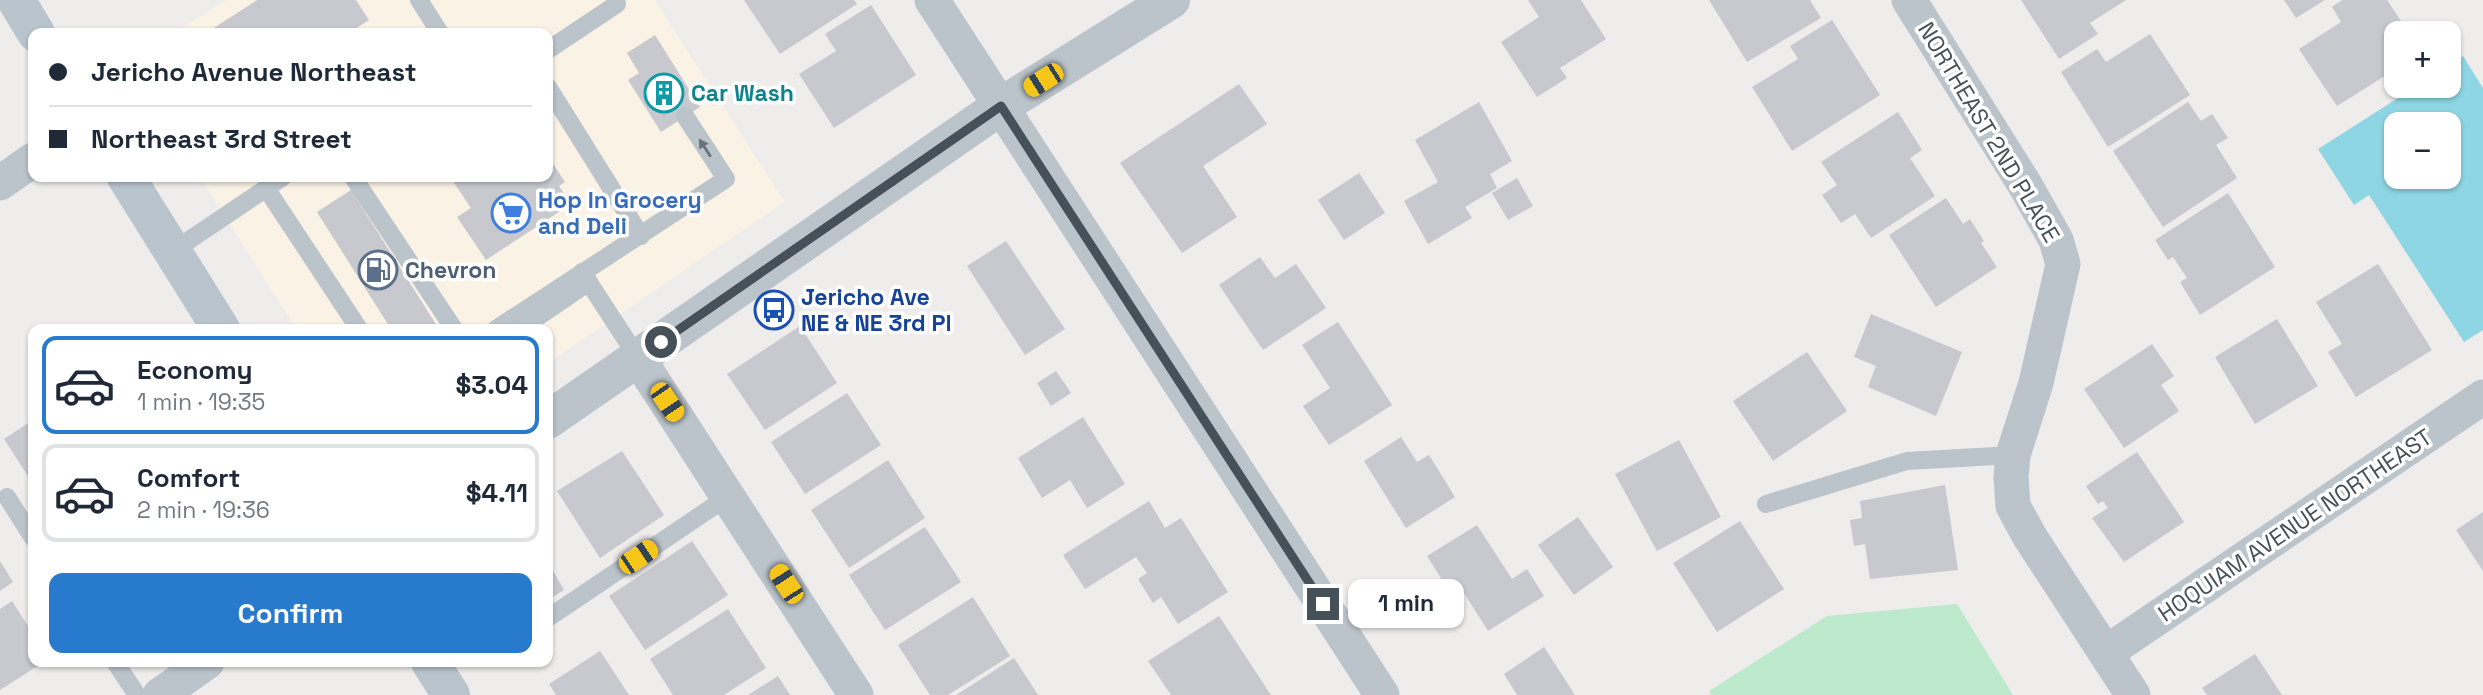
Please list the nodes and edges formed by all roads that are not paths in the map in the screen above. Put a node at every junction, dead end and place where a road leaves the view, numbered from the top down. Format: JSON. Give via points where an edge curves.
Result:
{"nodes":[{"id":1,"x":16,"y":0,"type":"edge"},
{"id":2,"x":419,"y":0,"type":"edge"},
{"id":3,"x":932,"y":0,"type":"edge"},
{"id":4,"x":1171,"y":0,"type":"edge"},
{"id":5,"x":1909,"y":0,"type":"edge"},
{"id":6,"x":617,"y":4,"type":"dead end"},
{"id":7,"x":33,"y":28,"type":"edge"},
{"id":8,"x":437,"y":28,"type":"edge"},
{"id":9,"x":553,"y":47,"type":"edge"},
{"id":10,"x":553,"y":95,"type":"edge"},
{"id":11,"x":1001,"y":106,"type":"junction"},
{"id":12,"x":685,"y":116,"type":"dead end"},
{"id":13,"x":28,"y":163,"type":"edge"},
{"id":14,"x":129,"y":182,"type":"edge"},
{"id":15,"x":275,"y":182,"type":"edge"},
{"id":16,"x":356,"y":182,"type":"edge"},
{"id":17,"x":0,"y":183,"type":"edge"},
{"id":18,"x":266,"y":188,"type":"junction"},
{"id":19,"x":641,"y":236,"type":"junction"},
{"id":20,"x":173,"y":251,"type":"junction"},
{"id":21,"x":586,"y":277,"type":"junction"},
{"id":22,"x":218,"y":324,"type":"edge"},
{"id":23,"x":356,"y":324,"type":"edge"},
{"id":24,"x":451,"y":324,"type":"edge"},
{"id":25,"x":505,"y":324,"type":"edge"},
{"id":26,"x":526,"y":324,"type":"edge"},
{"id":27,"x":638,"y":358,"type":"junction"},
{"id":28,"x":2483,"y":397,"type":"edge"},
{"id":29,"x":553,"y":417,"type":"edge"},
{"id":30,"x":2013,"y":455,"type":"junction"},
{"id":31,"x":729,"y":496,"type":"junction"},
{"id":32,"x":7,"y":497,"type":"dead end"},
{"id":33,"x":1766,"y":504,"type":"dead end"},
{"id":34,"x":28,"y":529,"type":"edge"},
{"id":35,"x":553,"y":615,"type":"edge"},
{"id":36,"x":2107,"y":652,"type":"junction"},
{"id":37,"x":118,"y":667,"type":"edge"},
{"id":38,"x":200,"y":667,"type":"edge"},
{"id":39,"x":433,"y":667,"type":"edge"},
{"id":40,"x":137,"y":695,"type":"edge"},
{"id":41,"x":160,"y":695,"type":"edge"},
{"id":42,"x":451,"y":695,"type":"edge"},
{"id":43,"x":856,"y":695,"type":"edge"},
{"id":44,"x":1382,"y":695,"type":"edge"},
{"id":45,"x":2133,"y":695,"type":"edge"}],
"edges":[{"from":1,"to":7,"type":"main road"},
{"from":2,"to":8,"type":"lane"},
{"from":3,"to":11,"type":"street"},
{"from":4,"to":11,"type":"street"},
{"from":5,"to":30,"type":"street","name":"NORTHEAST 2ND PLACE","via":[[2025,185],[2056,240],[2063,264],[2036,383]]},
{"from":6,"to":9,"type":"lane"},
{"from":10,"to":19,"type":"lane"},
{"from":11,"to":27,"type":"street"},
{"from":11,"to":44,"type":"street"},
{"from":19,"to":12,"type":"lane","one_way":true,"via":[[726,179]]},
{"from":13,"to":17,"type":"street"},
{"from":14,"to":20,"type":"main road"},
{"from":15,"to":18,"type":"lane"},
{"from":16,"to":24,"type":"lane"},
{"from":18,"to":20,"type":"lane"},
{"from":18,"to":23,"type":"lane"},
{"from":19,"to":21,"type":"lane"},
{"from":20,"to":22,"type":"main road"},
{"from":21,"to":25,"type":"lane"},
{"from":21,"to":26,"type":"lane"},
{"from":21,"to":27,"type":"lane"},
{"from":27,"to":29,"type":"street"},
{"from":27,"to":31,"type":"street"},
{"from":28,"to":36,"type":"street","name":"HOQUIAM AVENUE NORTHEAST"},
{"from":30,"to":33,"type":"lane","via":[[1907,461]]},
{"from":30,"to":36,"type":"street","name":"NORTHEAST 2ND PLACE","via":[[2013,506]]},
{"from":31,"to":35,"type":"lane"},
{"from":31,"to":43,"type":"street"},
{"from":32,"to":34,"type":"lane"},
{"from":36,"to":45,"type":"street","name":"NORTHEAST 2ND PLACE"},
{"from":37,"to":40,"type":"lane"},
{"from":38,"to":41,"type":"street"},
{"from":39,"to":42,"type":"main road"}]}
